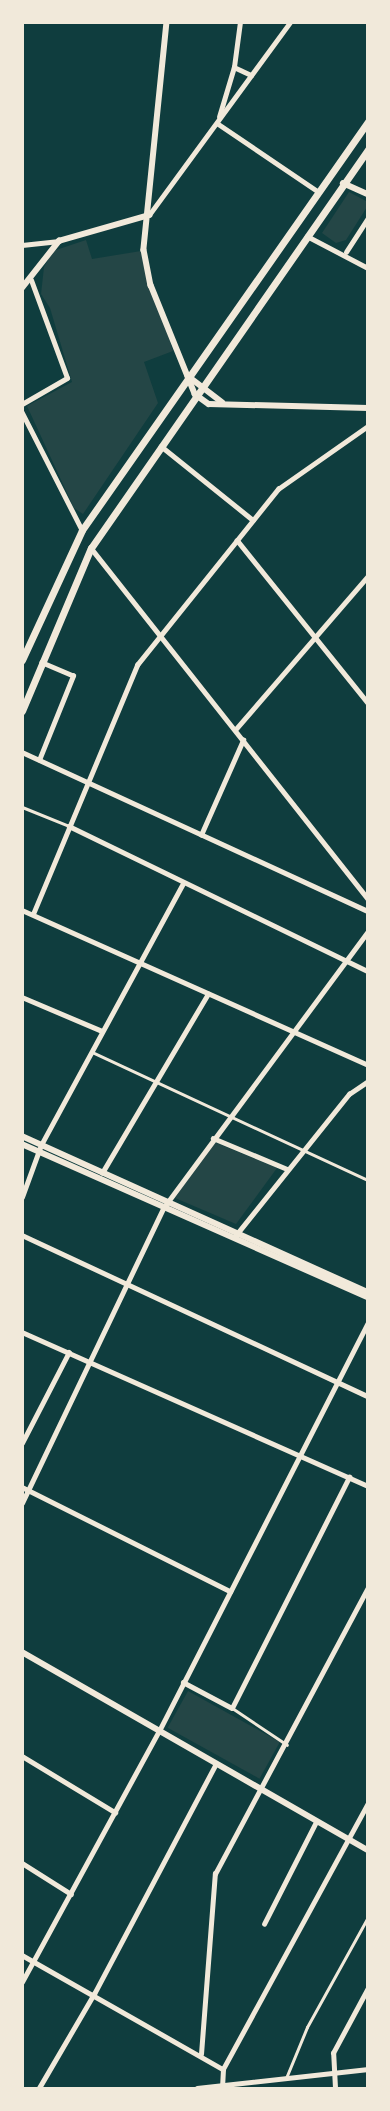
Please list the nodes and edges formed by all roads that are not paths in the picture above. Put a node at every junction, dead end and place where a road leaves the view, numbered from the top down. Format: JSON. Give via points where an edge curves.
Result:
{"nodes":[{"id":1,"x":167,"y":22,"type":"edge"},
{"id":2,"x":240,"y":22,"type":"edge"},
{"id":3,"x":290,"y":22,"type":"edge"},
{"id":4,"x":234,"y":67,"type":"junction"},
{"id":5,"x":251,"y":76,"type":"junction"},
{"id":6,"x":368,"y":121,"type":"edge"},
{"id":7,"x":217,"y":123,"type":"junction"},
{"id":8,"x":368,"y":148,"type":"edge"},
{"id":9,"x":343,"y":184,"type":"junction"},
{"id":10,"x":319,"y":192,"type":"junction"},
{"id":11,"x":368,"y":194,"type":"edge"},
{"id":12,"x":148,"y":215,"type":"junction"},
{"id":13,"x":368,"y":218,"type":"edge"},
{"id":14,"x":306,"y":236,"type":"junction"},
{"id":15,"x":59,"y":241,"type":"junction"},
{"id":16,"x":22,"y":245,"type":"edge"},
{"id":17,"x":346,"y":252,"type":"junction"},
{"id":18,"x":368,"y":268,"type":"edge"},
{"id":19,"x":31,"y":280,"type":"junction"},
{"id":20,"x":22,"y":288,"type":"edge"},
{"id":21,"x":188,"y":376,"type":"junction"},
{"id":22,"x":201,"y":386,"type":"junction"},
{"id":23,"x":195,"y":394,"type":"junction"},
{"id":24,"x":222,"y":402,"type":"junction"},
{"id":25,"x":22,"y":404,"type":"edge"},
{"id":26,"x":368,"y":408,"type":"edge"},
{"id":27,"x":22,"y":412,"type":"edge"},
{"id":28,"x":368,"y":426,"type":"edge"},
{"id":29,"x":160,"y":446,"type":"junction"},
{"id":30,"x":253,"y":520,"type":"junction"},
{"id":31,"x":82,"y":530,"type":"junction"},
{"id":32,"x":237,"y":540,"type":"junction"},
{"id":33,"x":91,"y":548,"type":"junction"},
{"id":34,"x":368,"y":576,"type":"edge"},
{"id":35,"x":159,"y":634,"type":"junction"},
{"id":36,"x":314,"y":637,"type":"junction"},
{"id":37,"x":22,"y":660,"type":"edge"},
{"id":38,"x":42,"y":663,"type":"junction"},
{"id":39,"x":368,"y":703,"type":"edge"},
{"id":40,"x":22,"y":711,"type":"edge"},
{"id":41,"x":235,"y":730,"type":"junction"},
{"id":42,"x":243,"y":740,"type":"junction"},
{"id":43,"x":22,"y":752,"type":"edge"},
{"id":44,"x":39,"y":760,"type":"junction"},
{"id":45,"x":87,"y":782,"type":"junction"},
{"id":46,"x":22,"y":807,"type":"edge"},
{"id":47,"x":69,"y":826,"type":"junction"},
{"id":48,"x":201,"y":835,"type":"junction"},
{"id":49,"x":183,"y":883,"type":"junction"},
{"id":50,"x":368,"y":899,"type":"edge"},
{"id":51,"x":22,"y":910,"type":"edge"},
{"id":52,"x":368,"y":911,"type":"edge"},
{"id":53,"x":33,"y":914,"type":"junction"},
{"id":54,"x":368,"y":931,"type":"edge"},
{"id":55,"x":342,"y":961,"type":"junction"},
{"id":56,"x":140,"y":963,"type":"junction"},
{"id":57,"x":368,"y":972,"type":"edge"},
{"id":58,"x":208,"y":994,"type":"junction"},
{"id":59,"x":22,"y":997,"type":"edge"},
{"id":60,"x":102,"y":1031,"type":"junction"},
{"id":61,"x":292,"y":1032,"type":"junction"},
{"id":62,"x":90,"y":1051,"type":"junction"},
{"id":63,"x":368,"y":1065,"type":"edge"},
{"id":64,"x":368,"y":1081,"type":"edge"},
{"id":65,"x":157,"y":1083,"type":"junction"},
{"id":66,"x":230,"y":1116,"type":"junction"},
{"id":67,"x":22,"y":1136,"type":"edge"},
{"id":68,"x":213,"y":1138,"type":"junction"},
{"id":69,"x":22,"y":1144,"type":"edge"},
{"id":70,"x":41,"y":1144,"type":"junction"},
{"id":71,"x":303,"y":1150,"type":"junction"},
{"id":72,"x":38,"y":1151,"type":"junction"},
{"id":73,"x":288,"y":1170,"type":"junction"},
{"id":74,"x":102,"y":1173,"type":"junction"},
{"id":75,"x":368,"y":1180,"type":"edge"},
{"id":76,"x":22,"y":1197,"type":"edge"},
{"id":77,"x":166,"y":1204,"type":"junction"},
{"id":78,"x":22,"y":1235,"type":"edge"},
{"id":79,"x":235,"y":1236,"type":"junction"},
{"id":80,"x":129,"y":1284,"type":"junction"},
{"id":81,"x":368,"y":1292,"type":"edge"},
{"id":82,"x":368,"y":1297,"type":"edge"},
{"id":83,"x":368,"y":1323,"type":"edge"},
{"id":84,"x":22,"y":1332,"type":"edge"},
{"id":85,"x":69,"y":1352,"type":"junction"},
{"id":86,"x":93,"y":1362,"type":"junction"},
{"id":87,"x":337,"y":1380,"type":"junction"},
{"id":88,"x":368,"y":1396,"type":"edge"},
{"id":89,"x":22,"y":1443,"type":"edge"},
{"id":90,"x":298,"y":1453,"type":"junction"},
{"id":91,"x":349,"y":1477,"type":"junction"},
{"id":92,"x":368,"y":1486,"type":"edge"},
{"id":93,"x":22,"y":1487,"type":"edge"},
{"id":94,"x":29,"y":1491,"type":"junction"},
{"id":95,"x":22,"y":1503,"type":"edge"},
{"id":96,"x":368,"y":1588,"type":"edge"},
{"id":97,"x":230,"y":1591,"type":"junction"},
{"id":98,"x":22,"y":1652,"type":"edge"},
{"id":99,"x":183,"y":1682,"type":"junction"},
{"id":100,"x":232,"y":1708,"type":"junction"},
{"id":101,"x":159,"y":1731,"type":"junction"},
{"id":102,"x":287,"y":1745,"type":"junction"},
{"id":103,"x":22,"y":1756,"type":"edge"},
{"id":104,"x":216,"y":1764,"type":"junction"},
{"id":105,"x":262,"y":1790,"type":"junction"},
{"id":106,"x":368,"y":1803,"type":"edge"},
{"id":107,"x":115,"y":1812,"type":"junction"},
{"id":108,"x":316,"y":1822,"type":"junction"},
{"id":109,"x":348,"y":1840,"type":"junction"},
{"id":110,"x":368,"y":1850,"type":"edge"},
{"id":111,"x":22,"y":1863,"type":"edge"},
{"id":112,"x":71,"y":1894,"type":"junction"},
{"id":113,"x":368,"y":1917,"type":"edge"},
{"id":114,"x":264,"y":1924,"type":"dead end"},
{"id":115,"x":22,"y":1955,"type":"edge"},
{"id":116,"x":34,"y":1962,"type":"junction"},
{"id":117,"x":22,"y":1982,"type":"edge"},
{"id":118,"x":368,"y":1988,"type":"edge"},
{"id":119,"x":94,"y":1994,"type":"junction"},
{"id":120,"x":201,"y":2054,"type":"junction"},
{"id":121,"x":223,"y":2069,"type":"junction"},
{"id":122,"x":368,"y":2069,"type":"edge"},
{"id":123,"x":334,"y":2072,"type":"junction"},
{"id":124,"x":286,"y":2078,"type":"junction"},
{"id":125,"x":224,"y":2087,"type":"edge"},
{"id":126,"x":39,"y":2088,"type":"edge"},
{"id":127,"x":197,"y":2088,"type":"edge"},
{"id":128,"x":335,"y":2088,"type":"edge"}],
"edges":[{"from":1,"to":12,"type":"street"},
{"from":2,"to":4,"type":"street"},
{"from":3,"to":5,"type":"street"},
{"from":4,"to":5,"type":"street"},
{"from":4,"to":7,"type":"street"},
{"from":5,"to":7,"type":"street"},
{"from":6,"to":10,"type":"main road"},
{"from":7,"to":10,"type":"street"},
{"from":7,"to":12,"type":"street"},
{"from":8,"to":9,"type":"main road"},
{"from":9,"to":11,"type":"street"},
{"from":9,"to":14,"type":"main road"},
{"from":10,"to":21,"type":"main road"},
{"from":12,"to":15,"type":"street"},
{"from":12,"to":21,"type":"street","via":[[144,241],[147,272]]},
{"from":13,"to":17,"type":"street"},
{"from":14,"to":17,"type":"street"},
{"from":14,"to":22,"type":"main road"},
{"from":15,"to":16,"type":"street"},
{"from":15,"to":19,"type":"street","via":[[47,251]]},
{"from":17,"to":18,"type":"street"},
{"from":19,"to":20,"type":"street"},
{"from":19,"to":25,"type":"street","via":[[67,378]]},
{"from":21,"to":22,"type":"street"},
{"from":21,"to":23,"type":"street"},
{"from":21,"to":31,"type":"main road"},
{"from":22,"to":23,"type":"main road"},
{"from":22,"to":24,"type":"street"},
{"from":23,"to":24,"type":"street","via":[[209,404]]},
{"from":23,"to":29,"type":"main road"},
{"from":24,"to":26,"type":"street"},
{"from":27,"to":31,"type":"street"},
{"from":28,"to":30,"type":"street","via":[[290,478]]},
{"from":29,"to":30,"type":"street"},
{"from":29,"to":33,"type":"main road"},
{"from":30,"to":32,"type":"street"},
{"from":31,"to":37,"type":"main road"},
{"from":32,"to":35,"type":"street"},
{"from":32,"to":36,"type":"street"},
{"from":33,"to":35,"type":"street"},
{"from":33,"to":38,"type":"main road"},
{"from":34,"to":36,"type":"street"},
{"from":35,"to":41,"type":"street"},
{"from":35,"to":45,"type":"street","via":[[137,665]]},
{"from":36,"to":39,"type":"street"},
{"from":36,"to":41,"type":"street"},
{"from":38,"to":40,"type":"main road"},
{"from":38,"to":44,"type":"street","via":[[73,676]]},
{"from":41,"to":42,"type":"street"},
{"from":42,"to":48,"type":"street"},
{"from":42,"to":50,"type":"street"},
{"from":43,"to":44,"type":"street"},
{"from":44,"to":45,"type":"street"},
{"from":45,"to":47,"type":"street"},
{"from":45,"to":48,"type":"street"},
{"from":46,"to":47,"type":"street"},
{"from":47,"to":49,"type":"street"},
{"from":47,"to":53,"type":"street"},
{"from":48,"to":52,"type":"street"},
{"from":49,"to":55,"type":"street"},
{"from":49,"to":56,"type":"street"},
{"from":51,"to":53,"type":"street"},
{"from":53,"to":56,"type":"street"},
{"from":54,"to":55,"type":"street"},
{"from":55,"to":57,"type":"street"},
{"from":55,"to":61,"type":"street"},
{"from":56,"to":58,"type":"street"},
{"from":56,"to":60,"type":"street"},
{"from":58,"to":61,"type":"street"},
{"from":58,"to":65,"type":"street"},
{"from":59,"to":60,"type":"street"},
{"from":60,"to":62,"type":"street"},
{"from":61,"to":63,"type":"street"},
{"from":61,"to":66,"type":"street"},
{"from":62,"to":65,"type":"lane"},
{"from":62,"to":70,"type":"street"},
{"from":64,"to":71,"type":"street","via":[[349,1094]]},
{"from":65,"to":66,"type":"lane"},
{"from":65,"to":74,"type":"street"},
{"from":66,"to":68,"type":"street"},
{"from":66,"to":71,"type":"lane"},
{"from":67,"to":70,"type":"street"},
{"from":68,"to":73,"type":"street"},
{"from":68,"to":77,"type":"street"},
{"from":69,"to":72,"type":"street"},
{"from":70,"to":72,"type":"street"},
{"from":70,"to":74,"type":"street"},
{"from":71,"to":73,"type":"street"},
{"from":71,"to":75,"type":"lane"},
{"from":72,"to":76,"type":"street"},
{"from":72,"to":77,"type":"street"},
{"from":73,"to":79,"type":"street"},
{"from":74,"to":77,"type":"street"},
{"from":77,"to":79,"type":"street"},
{"from":77,"to":80,"type":"street"},
{"from":78,"to":80,"type":"street"},
{"from":79,"to":81,"type":"street"},
{"from":79,"to":82,"type":"street"},
{"from":80,"to":86,"type":"street"},
{"from":80,"to":87,"type":"street"},
{"from":83,"to":87,"type":"street"},
{"from":84,"to":85,"type":"street"},
{"from":85,"to":86,"type":"street"},
{"from":85,"to":89,"type":"street"},
{"from":86,"to":90,"type":"street"},
{"from":86,"to":94,"type":"street"},
{"from":87,"to":88,"type":"street"},
{"from":87,"to":90,"type":"street"},
{"from":90,"to":91,"type":"street"},
{"from":90,"to":97,"type":"street"},
{"from":91,"to":92,"type":"street"},
{"from":91,"to":100,"type":"street"},
{"from":93,"to":94,"type":"street"},
{"from":94,"to":95,"type":"street"},
{"from":94,"to":97,"type":"street"},
{"from":96,"to":102,"type":"street"},
{"from":97,"to":99,"type":"street"},
{"from":98,"to":101,"type":"street"},
{"from":99,"to":100,"type":"street"},
{"from":99,"to":101,"type":"street"},
{"from":100,"to":102,"type":"street"},
{"from":101,"to":104,"type":"street"},
{"from":101,"to":107,"type":"street"},
{"from":102,"to":105,"type":"street"},
{"from":103,"to":107,"type":"street"},
{"from":104,"to":105,"type":"street"},
{"from":104,"to":119,"type":"street"},
{"from":105,"to":108,"type":"street"},
{"from":105,"to":120,"type":"street","via":[[215,1874]]},
{"from":106,"to":109,"type":"street"},
{"from":107,"to":112,"type":"street"},
{"from":108,"to":109,"type":"street"},
{"from":108,"to":114,"type":"street"},
{"from":109,"to":110,"type":"street"},
{"from":109,"to":121,"type":"street"},
{"from":111,"to":112,"type":"street"},
{"from":112,"to":116,"type":"street"},
{"from":113,"to":124,"type":"street","via":[[307,2027]]},
{"from":115,"to":116,"type":"street"},
{"from":116,"to":117,"type":"street"},
{"from":116,"to":119,"type":"street"},
{"from":118,"to":123,"type":"street","via":[[333,2053]]},
{"from":119,"to":120,"type":"street"},
{"from":119,"to":126,"type":"street"},
{"from":120,"to":121,"type":"street"},
{"from":121,"to":125,"type":"street"},
{"from":122,"to":123,"type":"street"},
{"from":123,"to":124,"type":"street"},
{"from":123,"to":128,"type":"street"},
{"from":124,"to":125,"type":"street"},
{"from":125,"to":127,"type":"street"}]}
